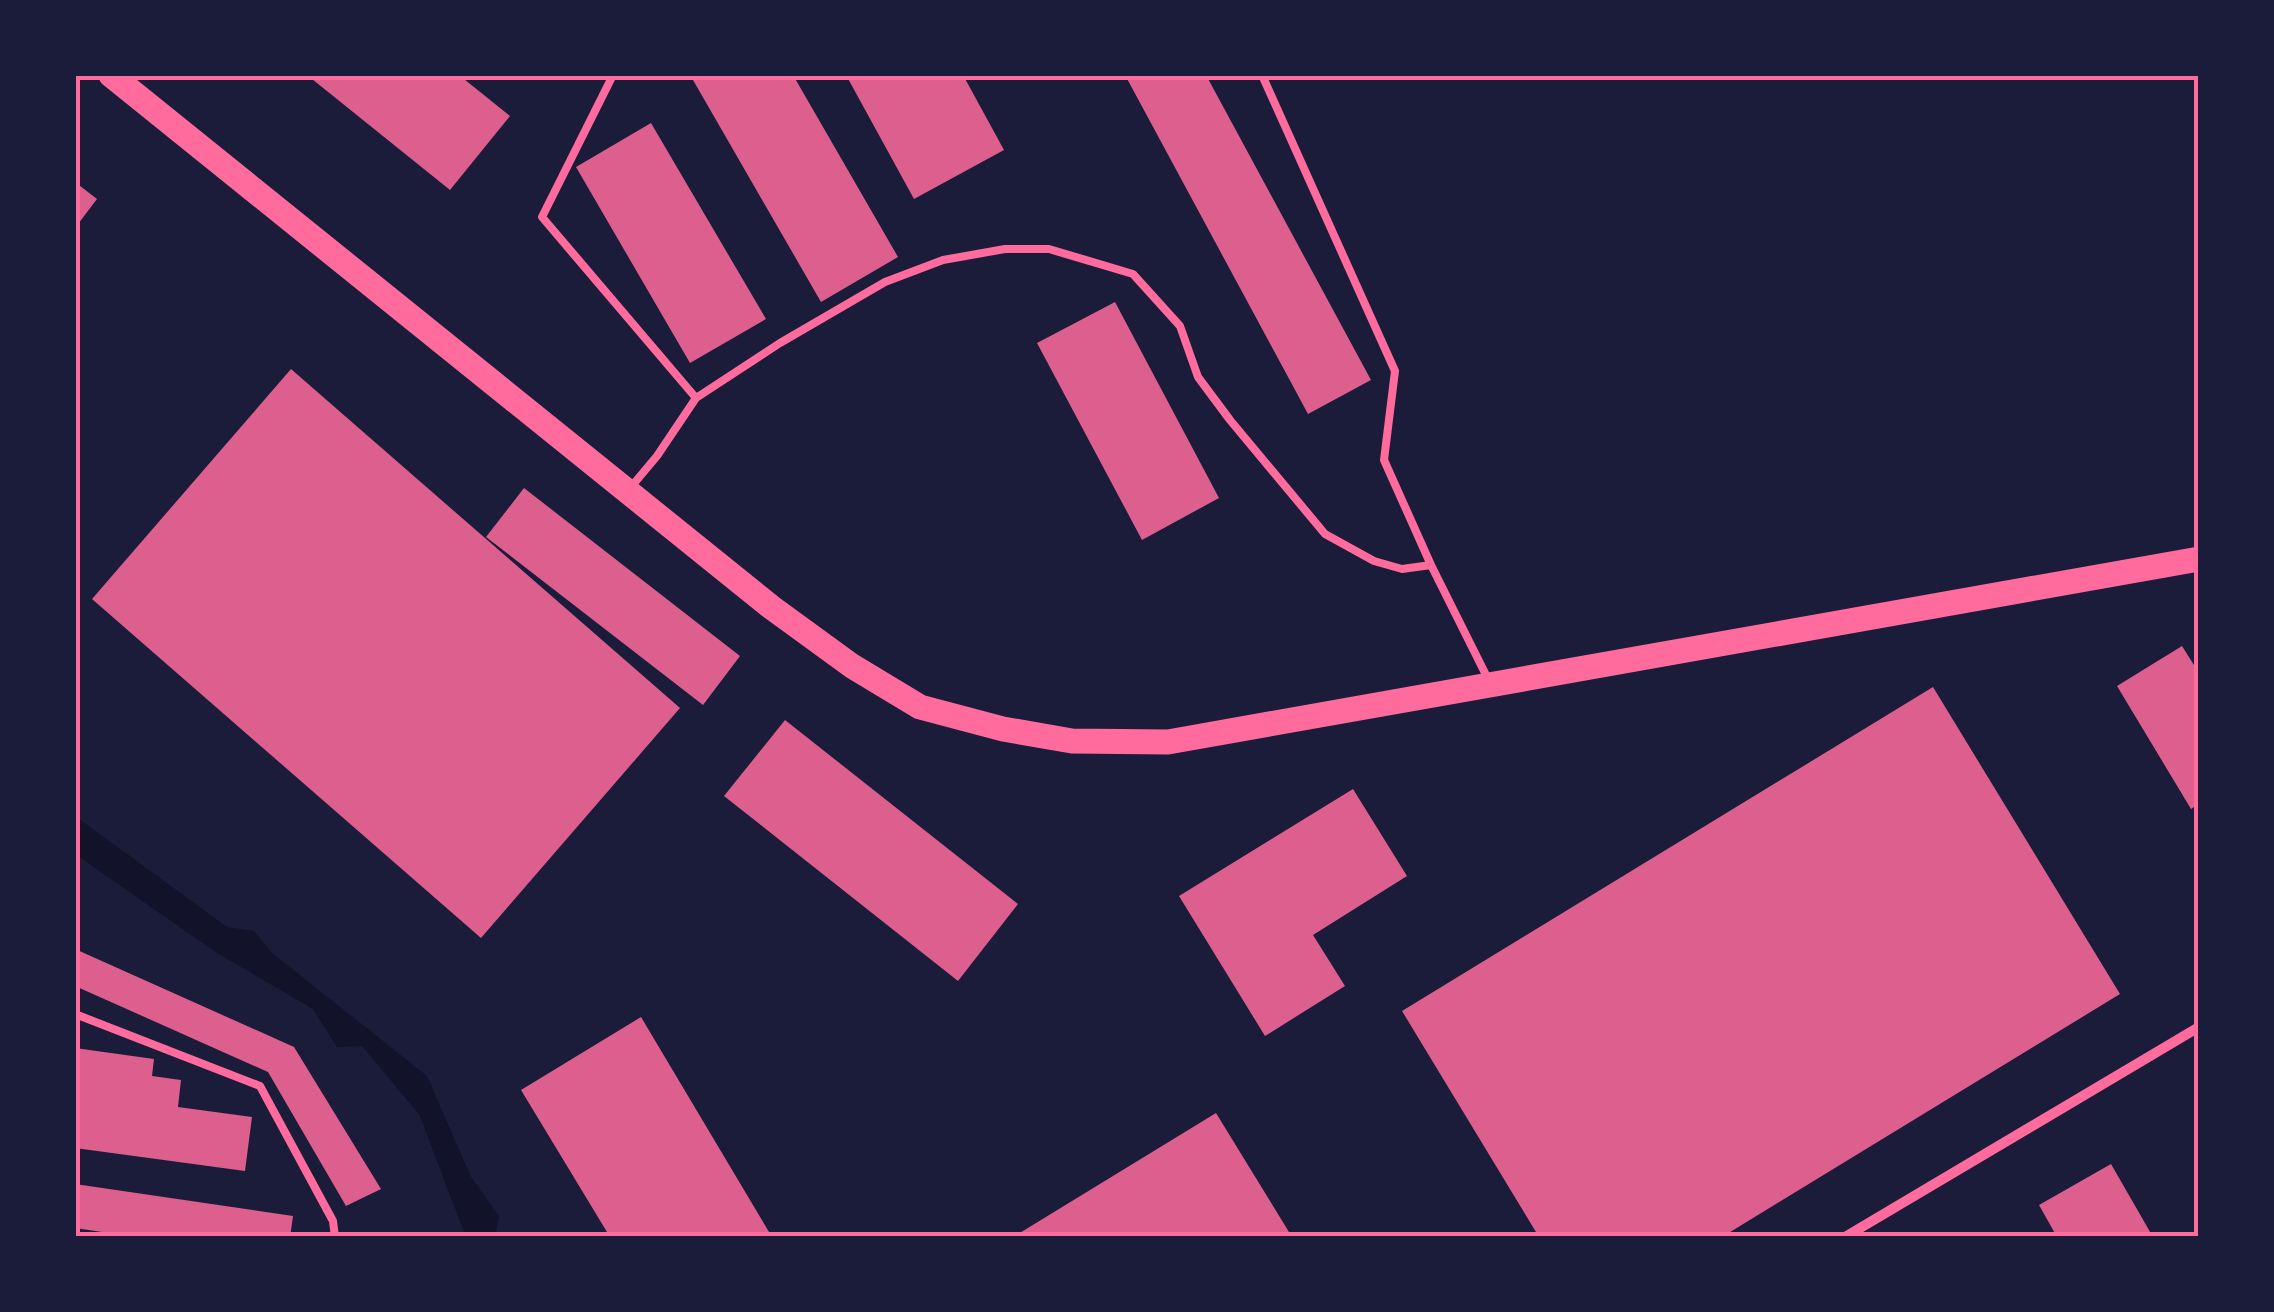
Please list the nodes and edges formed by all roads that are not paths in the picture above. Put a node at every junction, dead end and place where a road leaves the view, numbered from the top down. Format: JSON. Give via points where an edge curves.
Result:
{"nodes":[{"id":1,"x":111,"y":75,"type":"edge"},
{"id":2,"x":614,"y":75,"type":"edge"},
{"id":3,"x":1262,"y":75,"type":"edge"},
{"id":4,"x":696,"y":398,"type":"junction"},
{"id":5,"x":628,"y":491,"type":"junction"},
{"id":6,"x":2199,"y":559,"type":"edge"},
{"id":7,"x":1431,"y":566,"type":"junction"},
{"id":8,"x":1491,"y":685,"type":"junction"},
{"id":9,"x":75,"y":1014,"type":"edge"},
{"id":10,"x":2199,"y":1027,"type":"edge"},
{"id":11,"x":335,"y":1237,"type":"edge"},
{"id":12,"x":1845,"y":1237,"type":"edge"}],
"edges":[{"from":1,"to":5,"type":"main road"},
{"from":2,"to":4,"type":"lane","via":[[542,217]]},
{"from":3,"to":7,"type":"lane","via":[[1395,370],[1384,460]]},
{"from":4,"to":5,"type":"lane"},
{"from":4,"to":7,"type":"lane","via":[[885,282],[943,260],[1049,249],[1134,274],[1180,326],[1198,377],[1325,534],[1402,569]]},
{"from":5,"to":8,"type":"main road","via":[[852,666],[920,707],[1003,729],[1072,741],[1168,742]]},
{"from":6,"to":8,"type":"main road"},
{"from":7,"to":8,"type":"lane"},
{"from":9,"to":11,"type":"lane","via":[[260,1086],[333,1220]]},
{"from":10,"to":12,"type":"street"}]}
